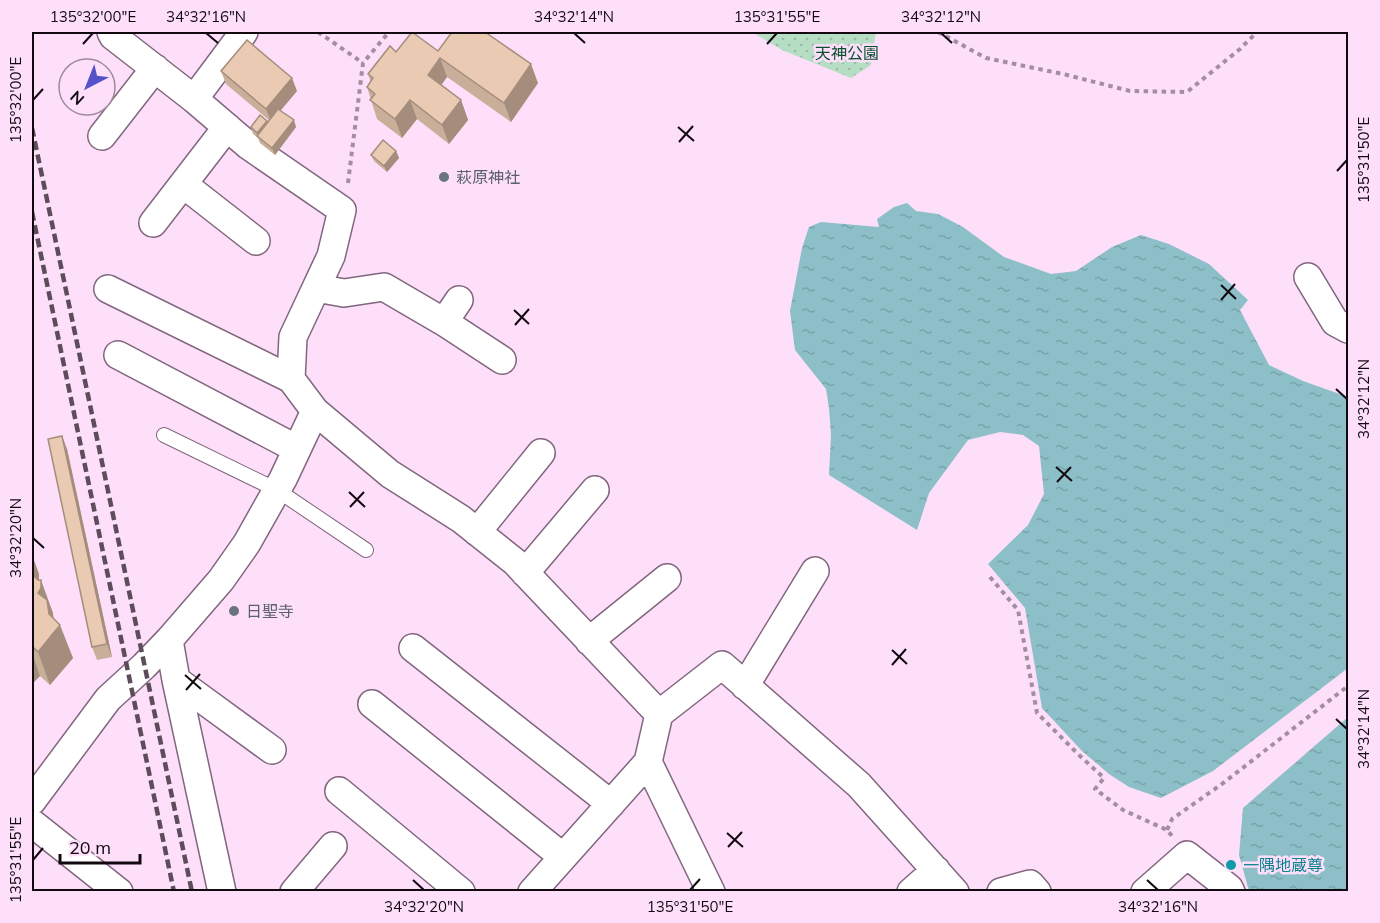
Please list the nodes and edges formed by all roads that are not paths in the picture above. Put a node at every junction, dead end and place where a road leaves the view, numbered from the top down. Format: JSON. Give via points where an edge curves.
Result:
{"nodes":[{"id":1,"x":111,"y":32,"type":"edge"},
{"id":2,"x":244,"y":32,"type":"edge"},
{"id":3,"x":155,"y":68,"type":"junction"},
{"id":4,"x":194,"y":99,"type":"junction"},
{"id":5,"x":227,"y":127,"type":"junction"},
{"id":6,"x":102,"y":136,"type":"dead end"},
{"id":7,"x":183,"y":184,"type":"junction"},
{"id":8,"x":153,"y":223,"type":"dead end"},
{"id":9,"x":256,"y":241,"type":"dead end"},
{"id":10,"x":1308,"y":277,"type":"dead end"},
{"id":11,"x":316,"y":288,"type":"junction"},
{"id":12,"x":108,"y":289,"type":"dead end"},
{"id":13,"x":459,"y":300,"type":"dead end"},
{"id":14,"x":444,"y":322,"type":"junction"},
{"id":15,"x":1348,"y":329,"type":"edge"},
{"id":16,"x":118,"y":355,"type":"dead end"},
{"id":17,"x":502,"y":360,"type":"dead end"},
{"id":18,"x":291,"y":379,"type":"junction"},
{"id":19,"x":315,"y":411,"type":"junction"},
{"id":20,"x":164,"y":435,"type":"dead end"},
{"id":21,"x":297,"y":449,"type":"junction"},
{"id":22,"x":541,"y":453,"type":"dead end"},
{"id":23,"x":277,"y":490,"type":"junction"},
{"id":24,"x":595,"y":490,"type":"dead end"},
{"id":25,"x":477,"y":532,"type":"junction"},
{"id":26,"x":366,"y":550,"type":"dead end"},
{"id":27,"x":814,"y":571,"type":"dead end"},
{"id":28,"x":525,"y":573,"type":"junction"},
{"id":29,"x":667,"y":578,"type":"dead end"},
{"id":30,"x":169,"y":640,"type":"junction"},
{"id":31,"x":589,"y":641,"type":"junction"},
{"id":32,"x":413,"y":648,"type":"dead end"},
{"id":33,"x":176,"y":680,"type":"junction"},
{"id":34,"x":745,"y":686,"type":"junction"},
{"id":35,"x":372,"y":704,"type":"dead end"},
{"id":36,"x":659,"y":714,"type":"junction"},
{"id":37,"x":272,"y":750,"type":"dead end"},
{"id":38,"x":648,"y":762,"type":"junction"},
{"id":39,"x":339,"y":791,"type":"dead end"},
{"id":40,"x":32,"y":801,"type":"edge"},
{"id":41,"x":611,"y":804,"type":"junction"},
{"id":42,"x":32,"y":823,"type":"edge"},
{"id":43,"x":333,"y":846,"type":"dead end"},
{"id":44,"x":563,"y":857,"type":"junction"},
{"id":45,"x":936,"y":870,"type":"junction"},
{"id":46,"x":119,"y":891,"type":"edge"},
{"id":47,"x":222,"y":891,"type":"edge"},
{"id":48,"x":294,"y":891,"type":"edge"},
{"id":49,"x":461,"y":891,"type":"edge"},
{"id":50,"x":532,"y":891,"type":"edge"},
{"id":51,"x":711,"y":891,"type":"edge"},
{"id":52,"x":911,"y":891,"type":"edge"},
{"id":53,"x":955,"y":891,"type":"edge"},
{"id":54,"x":1001,"y":891,"type":"edge"},
{"id":55,"x":1037,"y":891,"type":"edge"},
{"id":56,"x":1145,"y":891,"type":"edge"},
{"id":57,"x":1231,"y":891,"type":"edge"}],
"edges":[{"from":1,"to":3,"type":"street"},
{"from":2,"to":4,"type":"street"},
{"from":3,"to":4,"type":"street"},
{"from":3,"to":6,"type":"street"},
{"from":4,"to":5,"type":"street"},
{"from":5,"to":7,"type":"street"},
{"from":5,"to":11,"type":"street","via":[[342,210],[331,256]]},
{"from":7,"to":8,"type":"street"},
{"from":7,"to":9,"type":"street"},
{"from":10,"to":15,"type":"street","via":[[1335,322]]},
{"from":11,"to":14,"type":"street","via":[[344,292],[384,287]]},
{"from":11,"to":18,"type":"street","via":[[293,337]]},
{"from":12,"to":18,"type":"street"},
{"from":13,"to":14,"type":"street"},
{"from":14,"to":17,"type":"street"},
{"from":16,"to":21,"type":"street"},
{"from":18,"to":19,"type":"street"},
{"from":19,"to":21,"type":"street"},
{"from":19,"to":25,"type":"street","via":[[390,474]]},
{"from":20,"to":23,"type":"lane"},
{"from":21,"to":23,"type":"street"},
{"from":22,"to":25,"type":"street"},
{"from":23,"to":26,"type":"lane"},
{"from":23,"to":30,"type":"street","via":[[221,580]]},
{"from":24,"to":28,"type":"street"},
{"from":25,"to":28,"type":"street"},
{"from":27,"to":34,"type":"street"},
{"from":28,"to":31,"type":"street"},
{"from":29,"to":31,"type":"street"},
{"from":30,"to":33,"type":"street"},
{"from":30,"to":40,"type":"street","via":[[108,699]]},
{"from":31,"to":36,"type":"street"},
{"from":32,"to":41,"type":"street"},
{"from":33,"to":37,"type":"street"},
{"from":33,"to":47,"type":"street"},
{"from":34,"to":36,"type":"street","via":[[722,665]]},
{"from":34,"to":45,"type":"street","via":[[859,785]]},
{"from":35,"to":44,"type":"street"},
{"from":36,"to":38,"type":"street"},
{"from":38,"to":41,"type":"street"},
{"from":38,"to":51,"type":"street"},
{"from":39,"to":49,"type":"street"},
{"from":41,"to":44,"type":"street"},
{"from":42,"to":46,"type":"street"},
{"from":43,"to":48,"type":"street"},
{"from":44,"to":50,"type":"street"},
{"from":45,"to":52,"type":"street"},
{"from":45,"to":53,"type":"street"},
{"from":54,"to":55,"type":"street","via":[[1030,884]]},
{"from":56,"to":57,"type":"street","via":[[1187,855]]}]}
